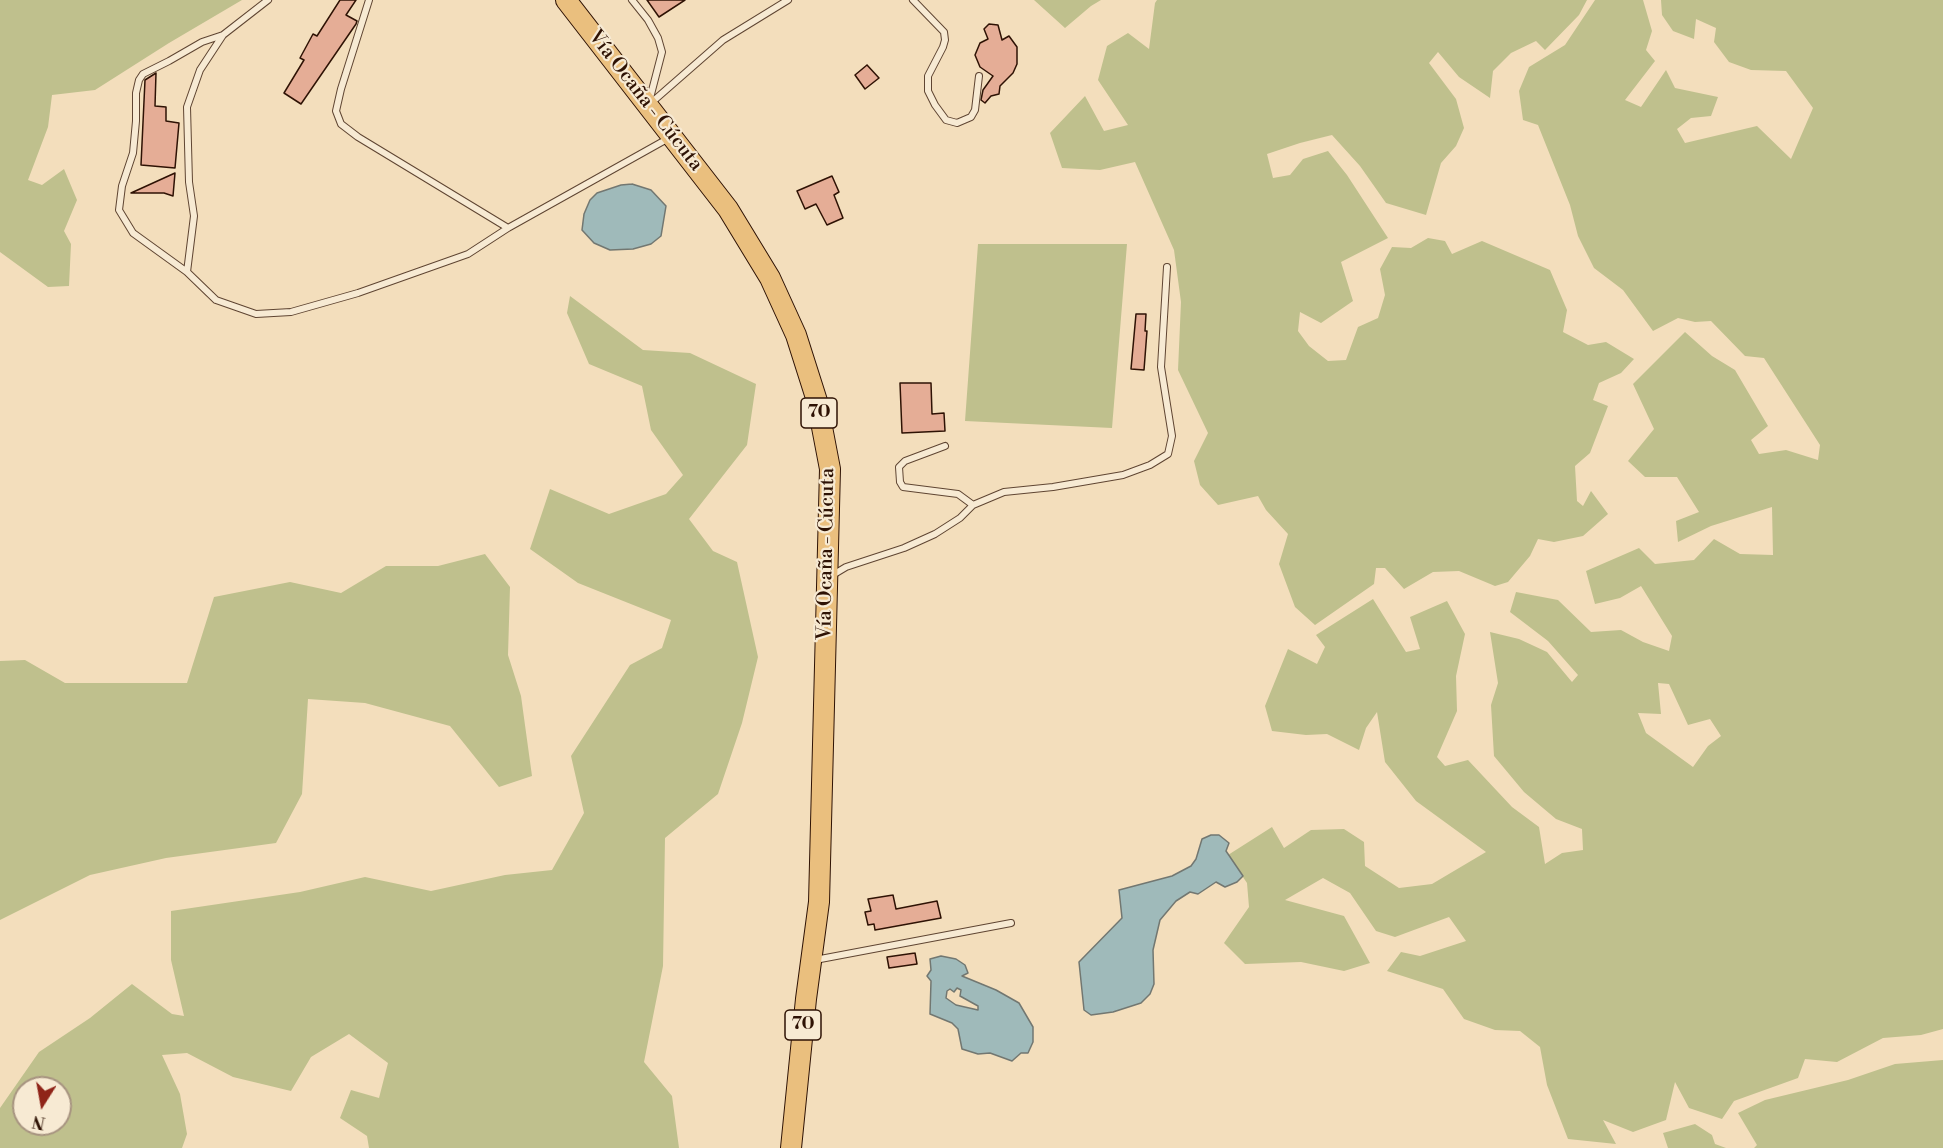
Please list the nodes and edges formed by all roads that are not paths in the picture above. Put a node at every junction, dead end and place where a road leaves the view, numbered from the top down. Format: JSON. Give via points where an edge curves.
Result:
{"nodes":[{"id":1,"x":268,"y":0,"type":"edge"},
{"id":2,"x":369,"y":0,"type":"edge"},
{"id":3,"x":567,"y":0,"type":"edge"},
{"id":4,"x":633,"y":0,"type":"edge"},
{"id":5,"x":788,"y":0,"type":"edge"},
{"id":6,"x":913,"y":0,"type":"edge"},
{"id":7,"x":223,"y":35,"type":"junction"},
{"id":8,"x":979,"y":76,"type":"dead end"},
{"id":9,"x":648,"y":105,"type":"junction"},
{"id":10,"x":673,"y":137,"type":"junction"},
{"id":11,"x":508,"y":228,"type":"junction"},
{"id":12,"x":1167,"y":267,"type":"dead end"},
{"id":13,"x":187,"y":272,"type":"junction"},
{"id":14,"x":945,"y":446,"type":"dead end"},
{"id":15,"x":973,"y":504,"type":"junction"},
{"id":16,"x":828,"y":578,"type":"junction"},
{"id":17,"x":1011,"y":924,"type":"dead end"},
{"id":18,"x":811,"y":960,"type":"junction"},
{"id":19,"x":791,"y":1148,"type":"edge"}],
"edges":[{"from":1,"to":7,"type":"lane"},
{"from":2,"to":11,"type":"lane","via":[[336,111],[341,124]]},
{"from":3,"to":9,"type":"main road","name":"Vía Ocaña - Cúcuta","number":"70"},
{"from":4,"to":9,"type":"lane","via":[[648,20],[662,52]]},
{"from":5,"to":9,"type":"lane","via":[[723,40]]},
{"from":6,"to":8,"type":"lane","via":[[944,32],[943,47],[928,76],[928,91],[946,120],[957,123],[971,117]]},
{"from":7,"to":13,"type":"lane","via":[[200,70],[187,107],[194,216]]},
{"from":7,"to":13,"type":"lane","via":[[143,74],[136,93],[133,153],[119,210],[133,233]]},
{"from":9,"to":10,"type":"main road","name":"Vía Ocaña - Cúcuta","number":"70"},
{"from":10,"to":11,"type":"lane"},
{"from":10,"to":16,"type":"main road","name":"Vía Ocaña - Cúcuta","number":"70","via":[[728,209],[770,278],[796,335],[817,401],[830,469]]},
{"from":11,"to":13,"type":"lane","via":[[468,254],[291,312],[256,314],[232,308],[216,300]]},
{"from":12,"to":15,"type":"lane","via":[[1161,367],[1172,436],[1168,454],[1123,475],[1004,492]]},
{"from":14,"to":15,"type":"lane","via":[[904,461],[899,467],[900,482],[903,487],[958,494]]},
{"from":15,"to":16,"type":"lane","via":[[935,534],[846,567]]},
{"from":16,"to":18,"type":"main road","name":"Vía Ocaña - Cúcuta","number":"70","via":[[819,902]]},
{"from":17,"to":18,"type":"lane"},
{"from":18,"to":19,"type":"main road","name":"Vía Ocaña - Cúcuta","number":"70"}]}
